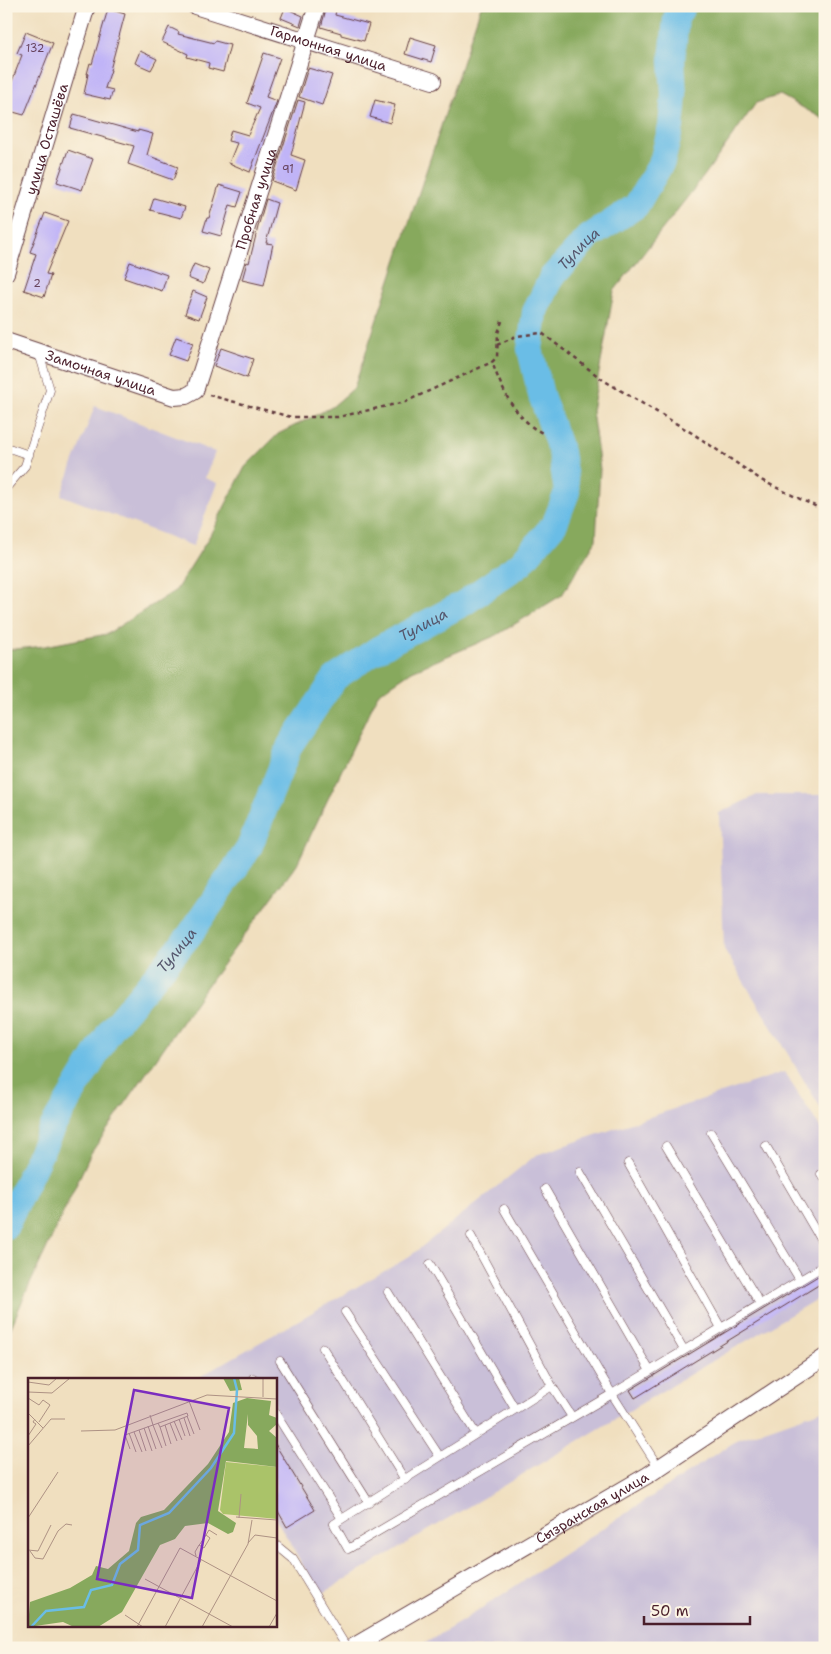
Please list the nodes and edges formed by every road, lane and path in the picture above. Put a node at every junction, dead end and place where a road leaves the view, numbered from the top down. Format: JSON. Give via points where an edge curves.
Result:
{"nodes":[{"id":1,"x":87,"y":6,"type":"edge"},
{"id":2,"x":195,"y":6,"type":"edge"},
{"id":3,"x":317,"y":6,"type":"edge"},
{"id":4,"x":306,"y":41,"type":"junction"},
{"id":5,"x":433,"y":81,"type":"dead end"},
{"id":6,"x":6,"y":273,"type":"edge"},
{"id":7,"x":502,"y":321,"type":"dead end"},
{"id":8,"x":6,"y":341,"type":"edge"},
{"id":9,"x":497,"y":345,"type":"junction"},
{"id":10,"x":38,"y":351,"type":"junction"},
{"id":11,"x":492,"y":362,"type":"junction"},
{"id":12,"x":195,"y":391,"type":"junction"},
{"id":13,"x":544,"y":434,"type":"dead end"},
{"id":14,"x":6,"y":447,"type":"edge"},
{"id":15,"x":29,"y":455,"type":"junction"},
{"id":16,"x":6,"y":488,"type":"edge"},
{"id":17,"x":825,"y":511,"type":"edge"},
{"id":18,"x":711,"y":1133,"type":"dead end"},
{"id":19,"x":666,"y":1146,"type":"dead end"},
{"id":20,"x":766,"y":1146,"type":"dead end"},
{"id":21,"x":628,"y":1163,"type":"dead end"},
{"id":22,"x":580,"y":1172,"type":"dead end"},
{"id":23,"x":545,"y":1189,"type":"dead end"},
{"id":24,"x":504,"y":1209,"type":"dead end"},
{"id":25,"x":471,"y":1236,"type":"dead end"},
{"id":26,"x":825,"y":1247,"type":"edge"},
{"id":27,"x":430,"y":1264,"type":"dead end"},
{"id":28,"x":825,"y":1265,"type":"edge"},
{"id":29,"x":800,"y":1280,"type":"junction"},
{"id":30,"x":388,"y":1292,"type":"dead end"},
{"id":31,"x":760,"y":1304,"type":"junction"},
{"id":32,"x":345,"y":1312,"type":"dead end"},
{"id":33,"x":721,"y":1328,"type":"junction"},
{"id":34,"x":323,"y":1348,"type":"dead end"},
{"id":35,"x":684,"y":1350,"type":"junction"},
{"id":36,"x":825,"y":1357,"type":"edge"},
{"id":37,"x":280,"y":1360,"type":"dead end"},
{"id":38,"x":650,"y":1371,"type":"junction"},
{"id":39,"x":552,"y":1386,"type":"junction"},
{"id":40,"x":612,"y":1394,"type":"junction"},
{"id":41,"x":516,"y":1409,"type":"junction"},
{"id":42,"x":276,"y":1415,"type":"edge"},
{"id":43,"x":572,"y":1417,"type":"junction"},
{"id":44,"x":476,"y":1434,"type":"junction"},
{"id":45,"x":440,"y":1457,"type":"junction"},
{"id":46,"x":658,"y":1468,"type":"junction"},
{"id":47,"x":405,"y":1480,"type":"junction"},
{"id":48,"x":368,"y":1503,"type":"junction"},
{"id":49,"x":342,"y":1519,"type":"junction"},
{"id":50,"x":276,"y":1545,"type":"edge"},
{"id":51,"x":347,"y":1648,"type":"edge"},
{"id":52,"x":351,"y":1648,"type":"edge"}],
"edges":[{"from":1,"to":6,"type":"street","name":"улица Осташёва"},
{"from":2,"to":4,"type":"street","name":"Гармонная улица"},
{"from":3,"to":4,"type":"street","name":"Пробная улица"},
{"from":4,"to":5,"type":"street","name":"Гармонная улица"},
{"from":4,"to":12,"type":"street","name":"Пробная улица"},
{"from":7,"to":9,"type":"path"},
{"from":8,"to":10,"type":"street","name":"Замочная улица"},
{"from":9,"to":11,"type":"path","via":[[497,356]]},
{"from":9,"to":17,"type":"path","via":[[516,336],[542,333],[603,380],[763,481]]},
{"from":10,"to":12,"type":"street","name":"Замочная улица","via":[[174,397]]},
{"from":10,"to":15,"type":"lane","via":[[50,390]]},
{"from":11,"to":12,"type":"path","via":[[405,402],[338,417],[291,417]]},
{"from":11,"to":13,"type":"path","via":[[514,408],[528,424]]},
{"from":14,"to":15,"type":"lane"},
{"from":15,"to":16,"type":"lane","via":[[25,466]]},
{"from":18,"to":29,"type":"lane"},
{"from":19,"to":31,"type":"lane"},
{"from":20,"to":26,"type":"lane"},
{"from":21,"to":33,"type":"lane"},
{"from":22,"to":35,"type":"lane"},
{"from":23,"to":38,"type":"lane"},
{"from":24,"to":40,"type":"lane"},
{"from":25,"to":39,"type":"lane"},
{"from":27,"to":41,"type":"lane"},
{"from":28,"to":29,"type":"lane"},
{"from":29,"to":31,"type":"lane"},
{"from":30,"to":44,"type":"lane"},
{"from":31,"to":33,"type":"lane"},
{"from":32,"to":45,"type":"lane"},
{"from":33,"to":35,"type":"lane"},
{"from":34,"to":47,"type":"lane"},
{"from":35,"to":38,"type":"lane"},
{"from":36,"to":46,"type":"street","name":"Сызранская улица"},
{"from":37,"to":48,"type":"lane"},
{"from":38,"to":40,"type":"lane"},
{"from":39,"to":41,"type":"lane"},
{"from":39,"to":43,"type":"lane"},
{"from":40,"to":43,"type":"lane"},
{"from":40,"to":46,"type":"lane"},
{"from":41,"to":44,"type":"lane"},
{"from":42,"to":49,"type":"lane"},
{"from":43,"to":49,"type":"lane","via":[[348,1549],[334,1524]]},
{"from":44,"to":45,"type":"lane"},
{"from":45,"to":47,"type":"lane"},
{"from":46,"to":52,"type":"street","name":"Сызранская улица"},
{"from":47,"to":48,"type":"lane"},
{"from":48,"to":49,"type":"lane"},
{"from":50,"to":51,"type":"lane","via":[[293,1558]]}]}
